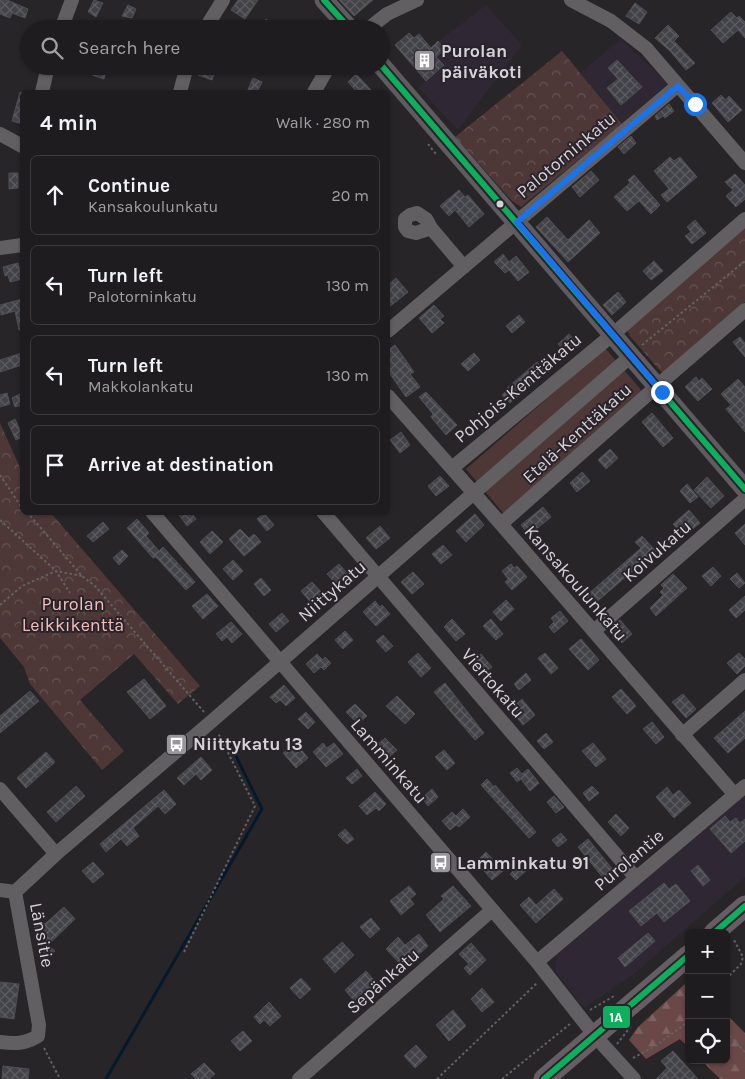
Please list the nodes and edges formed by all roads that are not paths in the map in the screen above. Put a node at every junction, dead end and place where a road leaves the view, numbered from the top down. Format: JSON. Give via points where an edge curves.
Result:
{"nodes":[{"id":1,"x":72,"y":0,"type":"edge"},
{"id":2,"x":224,"y":0,"type":"edge"},
{"id":3,"x":324,"y":0,"type":"edge"},
{"id":4,"x":417,"y":0,"type":"edge"},
{"id":5,"x":571,"y":0,"type":"edge"},
{"id":6,"x":64,"y":20,"type":"edge"},
{"id":7,"x":212,"y":20,"type":"edge"},
{"id":8,"x":342,"y":20,"type":"edge"},
{"id":9,"x":379,"y":20,"type":"edge"},
{"id":10,"x":46,"y":75,"type":"edge"},
{"id":11,"x":185,"y":75,"type":"edge"},
{"id":12,"x":324,"y":75,"type":"edge"},
{"id":13,"x":390,"y":75,"type":"edge"},
{"id":14,"x":678,"y":86,"type":"junction"},
{"id":15,"x":42,"y":90,"type":"edge"},
{"id":16,"x":181,"y":90,"type":"edge"},
{"id":17,"x":315,"y":90,"type":"edge"},
{"id":18,"x":0,"y":134,"type":"edge"},
{"id":19,"x":20,"y":145,"type":"edge"},
{"id":20,"x":745,"y":164,"type":"edge"},
{"id":21,"x":745,"y":218,"type":"edge"},
{"id":22,"x":517,"y":222,"type":"junction"},
{"id":23,"x":431,"y":228,"type":"dead end"},
{"id":24,"x":20,"y":245,"type":"edge"},
{"id":25,"x":0,"y":248,"type":"edge"},
{"id":26,"x":464,"y":267,"type":"junction"},
{"id":27,"x":745,"y":310,"type":"edge"},
{"id":28,"x":390,"y":329,"type":"edge"},
{"id":29,"x":611,"y":334,"type":"junction"},
{"id":30,"x":634,"y":353,"type":"junction"},
{"id":31,"x":657,"y":386,"type":"junction"},
{"id":32,"x":390,"y":398,"type":"edge"},
{"id":33,"x":452,"y":468,"type":"junction"},
{"id":34,"x":745,"y":490,"type":"edge"},
{"id":35,"x":474,"y":493,"type":"junction"},
{"id":36,"x":745,"y":498,"type":"edge"},
{"id":37,"x":155,"y":515,"type":"edge"},
{"id":38,"x":325,"y":515,"type":"edge"},
{"id":39,"x":502,"y":524,"type":"junction"},
{"id":40,"x":377,"y":577,"type":"junction"},
{"id":41,"x":594,"y":631,"type":"junction"},
{"id":42,"x":280,"y":662,"type":"junction"},
{"id":43,"x":745,"y":680,"type":"edge"},
{"id":44,"x":682,"y":735,"type":"junction"},
{"id":45,"x":0,"y":790,"type":"edge"},
{"id":46,"x":740,"y":791,"type":"edge"},
{"id":47,"x":56,"y":854,"type":"junction"},
{"id":48,"x":636,"y":878,"type":"junction"},
{"id":49,"x":0,"y":890,"type":"edge"},
{"id":50,"x":15,"y":892,"type":"junction"},
{"id":51,"x":745,"y":906,"type":"edge"},
{"id":52,"x":492,"y":910,"type":"junction"},
{"id":53,"x":725,"y":929,"type":"edge"},
{"id":54,"x":685,"y":958,"type":"edge"},
{"id":55,"x":537,"y":962,"type":"junction"},
{"id":56,"x":595,"y":1036,"type":"junction"},
{"id":57,"x":0,"y":1042,"type":"edge"},
{"id":58,"x":299,"y":1079,"type":"edge"},
{"id":59,"x":544,"y":1079,"type":"edge"},
{"id":60,"x":634,"y":1079,"type":"edge"}],
"edges":[{"from":1,"to":6,"type":"street"},
{"from":2,"to":7,"type":"street"},
{"from":3,"to":8,"type":"street"},
{"from":4,"to":9,"type":"street"},
{"from":5,"to":14,"type":"street","via":[[630,35],[646,48]]},
{"from":10,"to":15,"type":"street"},
{"from":11,"to":16,"type":"street"},
{"from":12,"to":17,"type":"street"},
{"from":13,"to":22,"type":"street"},
{"from":14,"to":20,"type":"street"},
{"from":14,"to":22,"type":"street","name":"Palotorninkatu"},
{"from":18,"to":19,"type":"street"},
{"from":21,"to":29,"type":"street","name":"Pohjois-Kenttäkatu"},
{"from":22,"to":26,"type":"street","name":"Palotorninkatu"},
{"from":22,"to":29,"type":"street"},
{"from":23,"to":26,"type":"street"},
{"from":24,"to":25,"type":"street"},
{"from":26,"to":28,"type":"street","name":"Palotorninkatu"},
{"from":27,"to":31,"type":"street","name":"Etelä-Kenttäkatu"},
{"from":29,"to":30,"type":"street"},
{"from":29,"to":33,"type":"street","name":"Pohjois-Kenttäkatu"},
{"from":30,"to":31,"type":"street"},
{"from":30,"to":35,"type":"street","name":"Niittykatu"},
{"from":31,"to":34,"type":"street"},
{"from":31,"to":39,"type":"street","name":"Etelä-Kenttäkatu"},
{"from":32,"to":33,"type":"street","name":"Kansakoulunkatu"},
{"from":33,"to":35,"type":"street","name":"Kansakoulunkatu"},
{"from":35,"to":39,"type":"street","name":"Kansakoulunkatu"},
{"from":35,"to":40,"type":"street","name":"Niittykatu"},
{"from":36,"to":41,"type":"street","name":"Koivukatu"},
{"from":37,"to":42,"type":"street","name":"Lamminkatu"},
{"from":38,"to":40,"type":"street","name":"Viertokatu"},
{"from":39,"to":41,"type":"street","name":"Kansakoulunkatu"},
{"from":40,"to":42,"type":"street","name":"Niittykatu"},
{"from":40,"to":48,"type":"street","name":"Viertokatu"},
{"from":41,"to":44,"type":"street","name":"Kansakoulunkatu"},
{"from":42,"to":47,"type":"street","name":"Niittykatu"},
{"from":42,"to":52,"type":"street","name":"Lamminkatu"},
{"from":43,"to":44,"type":"street"},
{"from":44,"to":46,"type":"street","name":"Kansakoulunkatu"},
{"from":45,"to":47,"type":"street"},
{"from":46,"to":48,"type":"street","name":"Purolantie"},
{"from":47,"to":50,"type":"street","name":"Länsitie"},
{"from":48,"to":55,"type":"street","name":"Purolantie"},
{"from":49,"to":50,"type":"street"},
{"from":50,"to":57,"type":"street","name":"Länsitie","via":[[39,1025],[38,1036],[16,1044]]},
{"from":51,"to":53,"type":"main road"},
{"from":52,"to":55,"type":"street","name":"Lamminkatu"},
{"from":52,"to":58,"type":"street","name":"Sepänkatu"},
{"from":54,"to":56,"type":"main road"},
{"from":55,"to":56,"type":"street","name":"Lamminkatu"},
{"from":56,"to":59,"type":"main road"},
{"from":56,"to":60,"type":"street","name":"Lamminkatu"}]}
